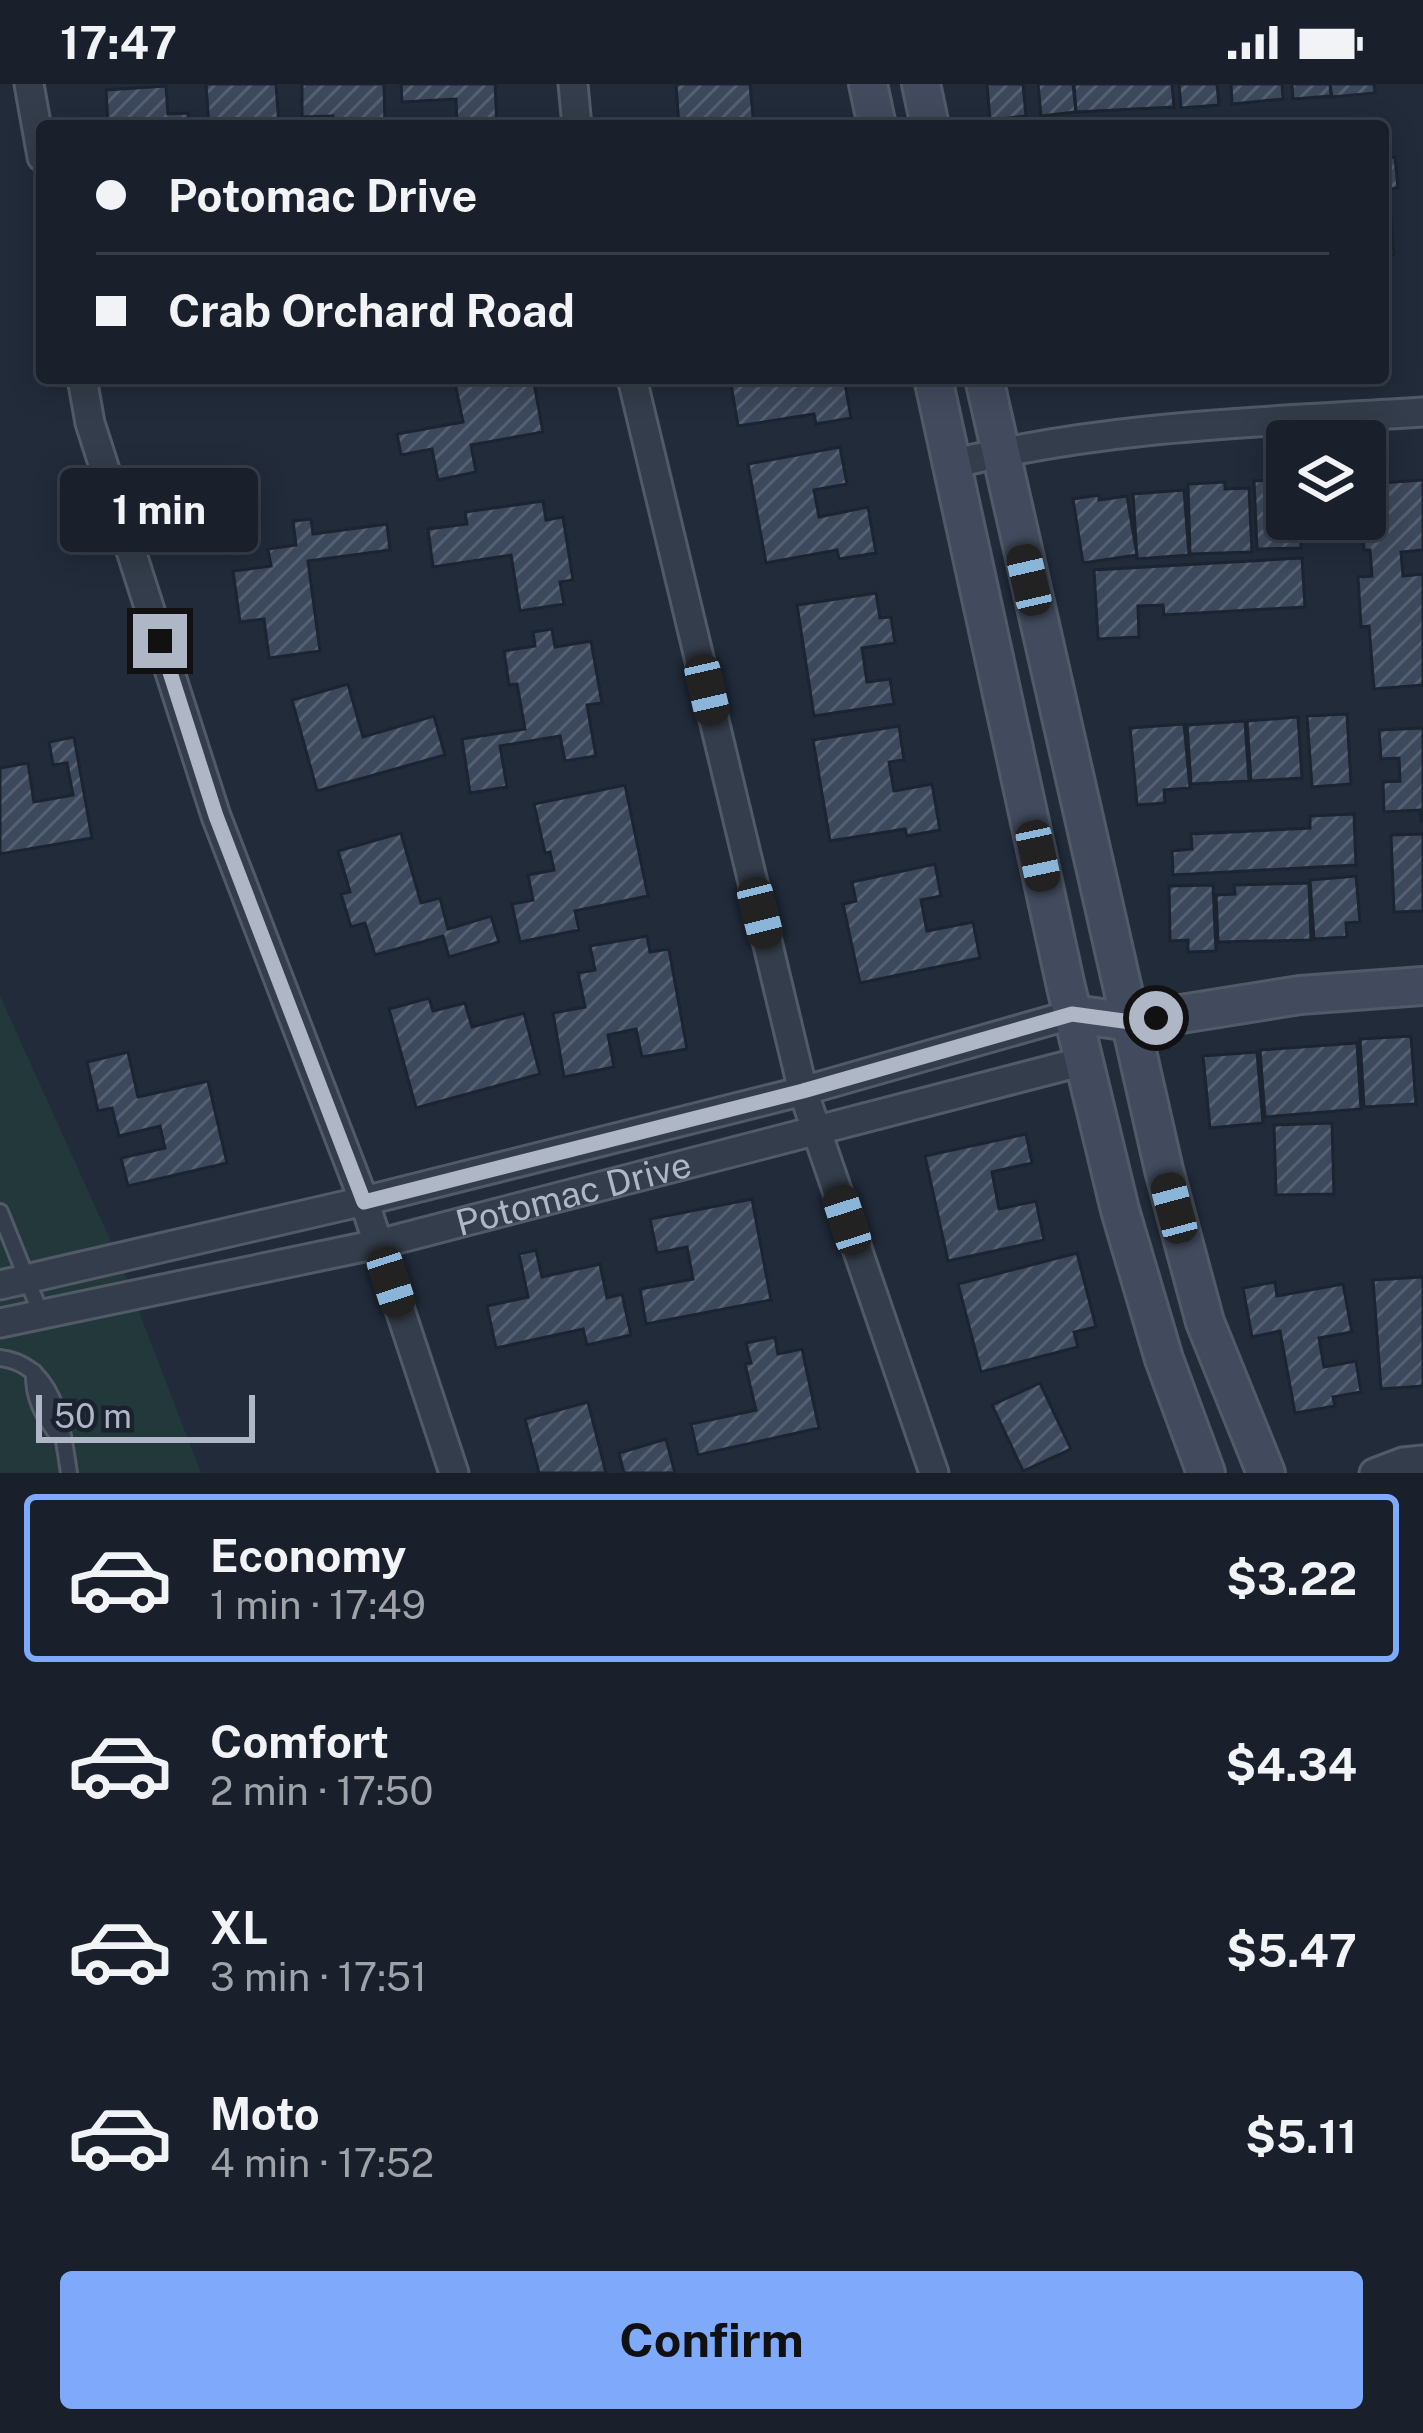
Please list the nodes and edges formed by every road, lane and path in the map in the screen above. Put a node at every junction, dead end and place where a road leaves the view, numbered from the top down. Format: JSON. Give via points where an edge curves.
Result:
{"nodes":[{"id":1,"x":29,"y":84,"type":"edge"},
{"id":2,"x":573,"y":84,"type":"edge"},
{"id":3,"x":868,"y":84,"type":"edge"},
{"id":4,"x":921,"y":84,"type":"edge"},
{"id":5,"x":576,"y":120,"type":"edge"},
{"id":6,"x":876,"y":120,"type":"edge"},
{"id":7,"x":929,"y":120,"type":"edge"},
{"id":8,"x":36,"y":123,"type":"edge"},
{"id":9,"x":83,"y":384,"type":"edge"},
{"id":10,"x":633,"y":384,"type":"edge"},
{"id":11,"x":934,"y":384,"type":"edge"},
{"id":12,"x":985,"y":384,"type":"edge"},
{"id":13,"x":1423,"y":412,"type":"edge"},
{"id":14,"x":1000,"y":452,"type":"junction"},
{"id":15,"x":953,"y":464,"type":"junction"},
{"id":16,"x":1423,"y":986,"type":"edge"},
{"id":17,"x":1072,"y":1014,"type":"junction"},
{"id":18,"x":1131,"y":1022,"type":"junction"},
{"id":19,"x":1084,"y":1061,"type":"junction"},
{"id":20,"x":803,"y":1091,"type":"junction"},
{"id":21,"x":817,"y":1132,"type":"junction"},
{"id":22,"x":364,"y":1202,"type":"junction"},
{"id":23,"x":0,"y":1212,"type":"edge"},
{"id":24,"x":378,"y":1244,"type":"junction"},
{"id":25,"x":14,"y":1282,"type":"edge"},
{"id":26,"x":41,"y":1314,"type":"junction"},
{"id":27,"x":0,"y":1323,"type":"edge"},
{"id":28,"x":0,"y":1358,"type":"edge"},
{"id":29,"x":1423,"y":1460,"type":"edge"},
{"id":30,"x":69,"y":1473,"type":"edge"},
{"id":31,"x":454,"y":1473,"type":"edge"},
{"id":32,"x":934,"y":1473,"type":"edge"},
{"id":33,"x":1207,"y":1473,"type":"edge"},
{"id":34,"x":1266,"y":1473,"type":"edge"},
{"id":35,"x":1374,"y":1473,"type":"edge"}],
"edges":[{"from":1,"to":8,"type":"street"},
{"from":2,"to":5,"type":"street"},
{"from":3,"to":6,"type":"main road"},
{"from":4,"to":7,"type":"main road"},
{"from":9,"to":22,"type":"street","via":[[216,816]]},
{"from":10,"to":20,"type":"street"},
{"from":11,"to":15,"type":"main road"},
{"from":12,"to":14,"type":"main road"},
{"from":13,"to":14,"type":"street","via":[[1144,430]]},
{"from":14,"to":15,"type":"street"},
{"from":14,"to":18,"type":"main road"},
{"from":15,"to":17,"type":"main road"},
{"from":16,"to":18,"type":"main road","name":"Potomac Drive","via":[[1300,995]]},
{"from":17,"to":18,"type":"main road","name":"Potomac Drive"},
{"from":17,"to":19,"type":"main road"},
{"from":17,"to":20,"type":"street","name":"Potomac Drive"},
{"from":18,"to":19,"type":"main road","name":"Potomac Drive"},
{"from":18,"to":34,"type":"main road","via":[[1205,1322]]},
{"from":19,"to":21,"type":"street","name":"Potomac Drive"},
{"from":19,"to":33,"type":"main road","via":[[1164,1359]]},
{"from":20,"to":21,"type":"street"},
{"from":20,"to":22,"type":"street","name":"Potomac Drive"},
{"from":21,"to":24,"type":"street","name":"Potomac Drive"},
{"from":21,"to":32,"type":"street"},
{"from":22,"to":24,"type":"street"},
{"from":22,"to":25,"type":"street","name":"Potomac Drive"},
{"from":23,"to":25,"type":"lane"},
{"from":24,"to":26,"type":"street","name":"Potomac Drive"},
{"from":24,"to":31,"type":"street"},
{"from":25,"to":26,"type":"lane"},
{"from":26,"to":27,"type":"street","name":"Potomac Drive"},
{"from":28,"to":30,"type":"lane","via":[[18,1360],[51,1393]]},
{"from":29,"to":35,"type":"street"}]}
